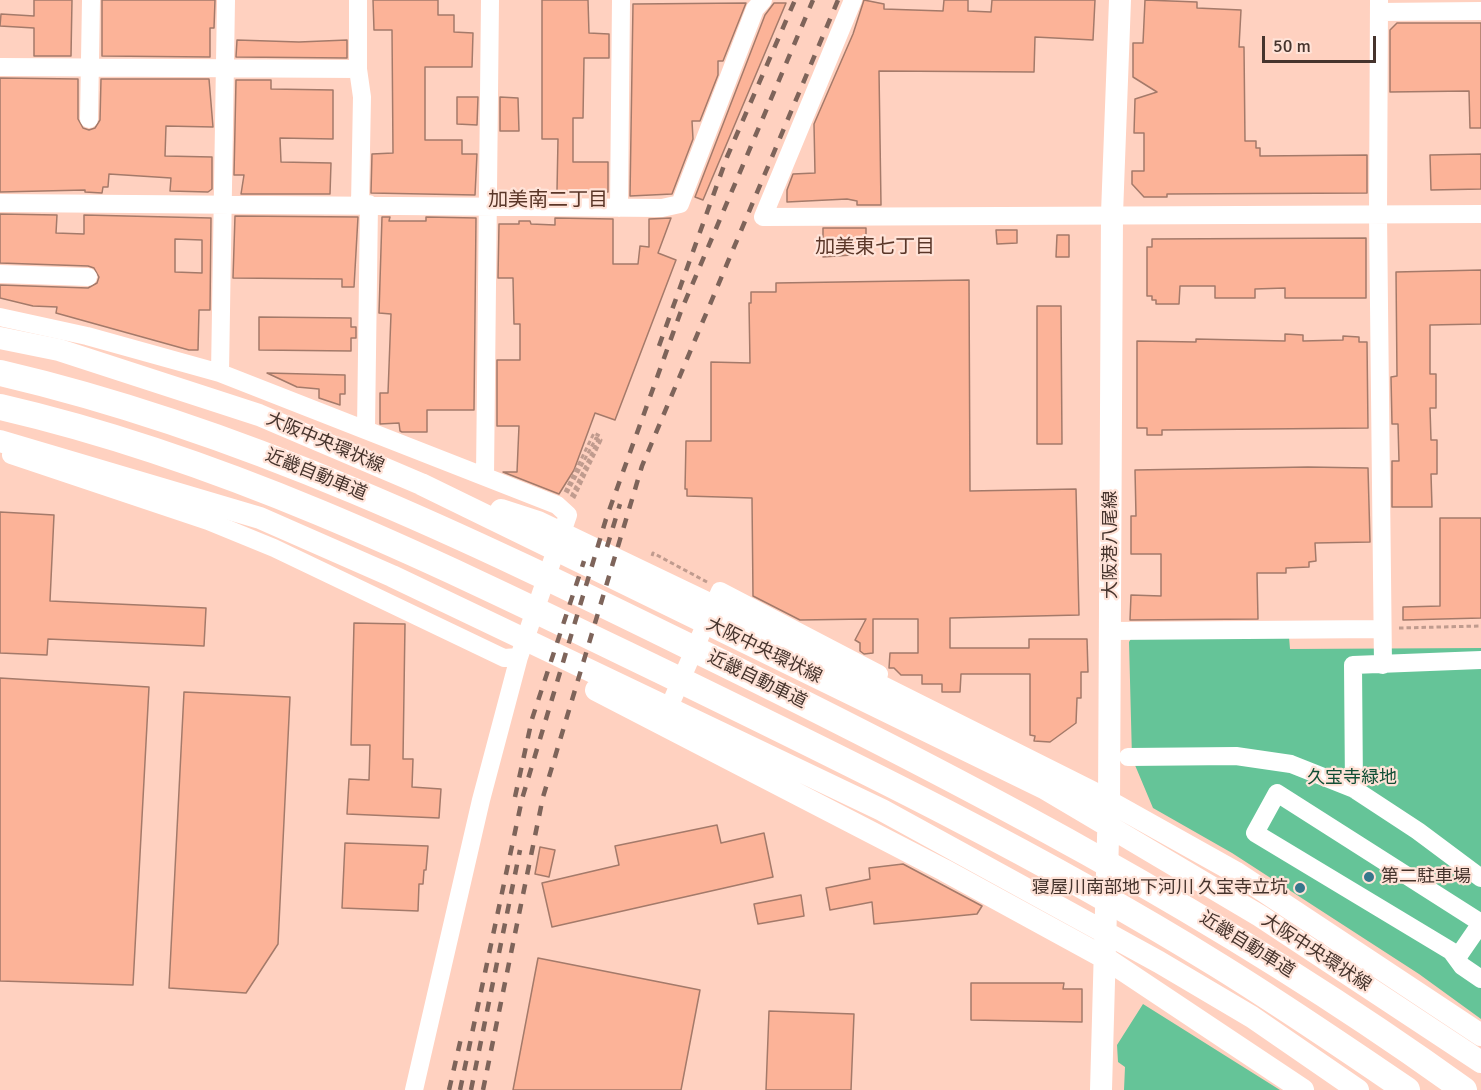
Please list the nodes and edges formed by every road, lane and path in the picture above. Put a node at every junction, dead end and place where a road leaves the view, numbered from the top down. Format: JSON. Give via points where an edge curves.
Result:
{"nodes":[{"id":1,"x":91,"y":0,"type":"edge"},
{"id":2,"x":226,"y":0,"type":"edge"},
{"id":3,"x":358,"y":0,"type":"edge"},
{"id":4,"x":490,"y":0,"type":"edge"},
{"id":5,"x":621,"y":0,"type":"edge"},
{"id":6,"x":853,"y":0,"type":"edge"},
{"id":7,"x":1120,"y":0,"type":"edge"},
{"id":8,"x":757,"y":3,"type":"edge"},
{"id":9,"x":1379,"y":6,"type":"edge"},
{"id":10,"x":1481,"y":12,"type":"edge"},
{"id":11,"x":0,"y":67,"type":"edge"},
{"id":12,"x":89,"y":69,"type":"junction"},
{"id":13,"x":358,"y":69,"type":"junction"},
{"id":14,"x":225,"y":70,"type":"junction"},
{"id":15,"x":89,"y":119,"type":"dead end"},
{"id":16,"x":0,"y":203,"type":"edge"},
{"id":17,"x":223,"y":204,"type":"junction"},
{"id":18,"x":364,"y":204,"type":"junction"},
{"id":19,"x":489,"y":208,"type":"junction"},
{"id":20,"x":619,"y":208,"type":"junction"},
{"id":21,"x":1112,"y":214,"type":"junction"},
{"id":22,"x":1481,"y":214,"type":"edge"},
{"id":23,"x":1378,"y":215,"type":"junction"},
{"id":24,"x":0,"y":274,"type":"edge"},
{"id":25,"x":88,"y":277,"type":"dead end"},
{"id":26,"x":0,"y":317,"type":"edge"},
{"id":27,"x":0,"y":338,"type":"edge"},
{"id":28,"x":0,"y":373,"type":"edge"},
{"id":29,"x":220,"y":373,"type":"junction"},
{"id":30,"x":0,"y":407,"type":"edge"},
{"id":31,"x":366,"y":428,"type":"junction"},
{"id":32,"x":0,"y":441,"type":"edge"},
{"id":33,"x":0,"y":451,"type":"edge"},
{"id":34,"x":485,"y":476,"type":"junction"},
{"id":35,"x":421,"y":484,"type":"junction"},
{"id":36,"x":563,"y":495,"type":"dead end"},
{"id":37,"x":563,"y":500,"type":"dead end"},
{"id":38,"x":568,"y":502,"type":"dead end"},
{"id":39,"x":569,"y":508,"type":"dead end"},
{"id":40,"x":392,"y":576,"type":"junction"},
{"id":41,"x":1481,"y":626,"type":"edge"},
{"id":42,"x":1382,"y":628,"type":"junction"},
{"id":43,"x":1110,"y":631,"type":"junction"},
{"id":44,"x":519,"y":657,"type":"junction"},
{"id":45,"x":1383,"y":658,"type":"junction"},
{"id":46,"x":1481,"y":660,"type":"edge"},
{"id":47,"x":1001,"y":747,"type":"junction"},
{"id":48,"x":1128,"y":757,"type":"dead end"},
{"id":49,"x":1354,"y":789,"type":"junction"},
{"id":50,"x":1109,"y":802,"type":"junction"},
{"id":51,"x":944,"y":870,"type":"junction"},
{"id":52,"x":1481,"y":878,"type":"edge"},
{"id":53,"x":1481,"y":923,"type":"edge"},
{"id":54,"x":1105,"y":958,"type":"junction"},
{"id":55,"x":1457,"y":958,"type":"junction"},
{"id":56,"x":1481,"y":979,"type":"edge"},
{"id":57,"x":1481,"y":1035,"type":"edge"},
{"id":58,"x":1481,"y":1062,"type":"edge"},
{"id":59,"x":414,"y":1090,"type":"edge"},
{"id":60,"x":1101,"y":1090,"type":"edge"},
{"id":61,"x":1303,"y":1090,"type":"edge"},
{"id":62,"x":1358,"y":1090,"type":"edge"},
{"id":63,"x":1407,"y":1090,"type":"edge"},
{"id":64,"x":1464,"y":1090,"type":"edge"}],
"edges":[{"from":1,"to":12,"type":"street"},
{"from":2,"to":14,"type":"street"},
{"from":3,"to":13,"type":"street"},
{"from":4,"to":19,"type":"street"},
{"from":5,"to":20,"type":"street"},
{"from":6,"to":21,"type":"street","via":[[763,217]]},
{"from":7,"to":21,"type":"main road","name":"大阪港八尾線"},
{"from":8,"to":20,"type":"street","via":[[680,204]]},
{"from":9,"to":10,"type":"street"},
{"from":9,"to":23,"type":"street"},
{"from":11,"to":12,"type":"street"},
{"from":12,"to":14,"type":"street"},
{"from":12,"to":15,"type":"street"},
{"from":13,"to":14,"type":"street"},
{"from":13,"to":18,"type":"street"},
{"from":14,"to":17,"type":"street"},
{"from":16,"to":17,"type":"street"},
{"from":17,"to":18,"type":"street"},
{"from":17,"to":29,"type":"street"},
{"from":18,"to":19,"type":"street"},
{"from":18,"to":31,"type":"street"},
{"from":19,"to":20,"type":"street"},
{"from":19,"to":34,"type":"street"},
{"from":21,"to":23,"type":"street"},
{"from":21,"to":43,"type":"main road","name":"大阪港八尾線"},
{"from":22,"to":23,"type":"street"},
{"from":23,"to":42,"type":"street"},
{"from":24,"to":25,"type":"street"},
{"from":26,"to":29,"type":"street","via":[[87,336]]},
{"from":27,"to":35,"type":"main road","name":"大阪中央環状線","via":[[58,350],[259,415]]},
{"from":28,"to":64,"type":"highway","name":"近畿自動車道","via":[[62,387],[177,422],[288,462],[519,563],[739,670],[1125,871],[1326,995]]},
{"from":29,"to":31,"type":"street"},
{"from":30,"to":63,"type":"highway","name":"近畿自動車道","via":[[169,453],[394,543],[512,598],[1009,846],[1214,963]]},
{"from":31,"to":34,"type":"street"},
{"from":32,"to":40,"type":"main road","via":[[260,518]]},
{"from":33,"to":44,"type":"street","via":[[208,521],[274,548],[504,658]]},
{"from":34,"to":44,"type":"street","via":[[557,505],[568,515]]},
{"from":35,"to":47,"type":"main road","via":[[538,522]]},
{"from":35,"to":58,"type":"main road","name":"大阪中央環状線","via":[[1044,788],[1260,916]]},
{"from":36,"to":38,"type":"path","via":[[594,433],[600,436]]},
{"from":37,"to":39,"type":"path","via":[[596,438],[601,440]]},
{"from":40,"to":51,"type":"main road","via":[[424,607],[595,690]]},
{"from":40,"to":62,"type":"main road","via":[[882,810],[1159,962],[1252,1017]]},
{"from":41,"to":42,"type":"path"},
{"from":42,"to":43,"type":"street"},
{"from":42,"to":45,"type":"street"},
{"from":43,"to":50,"type":"main road","name":"大阪港八尾線"},
{"from":44,"to":59,"type":"street","via":[[481,800]]},
{"from":45,"to":46,"type":"street"},
{"from":45,"to":49,"type":"street","via":[[1353,665]]},
{"from":47,"to":50,"type":"main road"},
{"from":47,"to":51,"type":"street","via":[[949,710],[720,591],[658,732],[892,850]]},
{"from":48,"to":49,"type":"street","via":[[1247,758],[1291,764]]},
{"from":49,"to":52,"type":"street"},
{"from":50,"to":54,"type":"main road","name":"大阪港八尾線"},
{"from":50,"to":57,"type":"main road","via":[[1234,872]]},
{"from":51,"to":54,"type":"main road"},
{"from":53,"to":55,"type":"street"},
{"from":53,"to":55,"type":"street","via":[[1277,793],[1255,833]]},
{"from":54,"to":60,"type":"main road","name":"大阪港八尾線"},
{"from":54,"to":61,"type":"main road"},
{"from":55,"to":56,"type":"street"}]}
